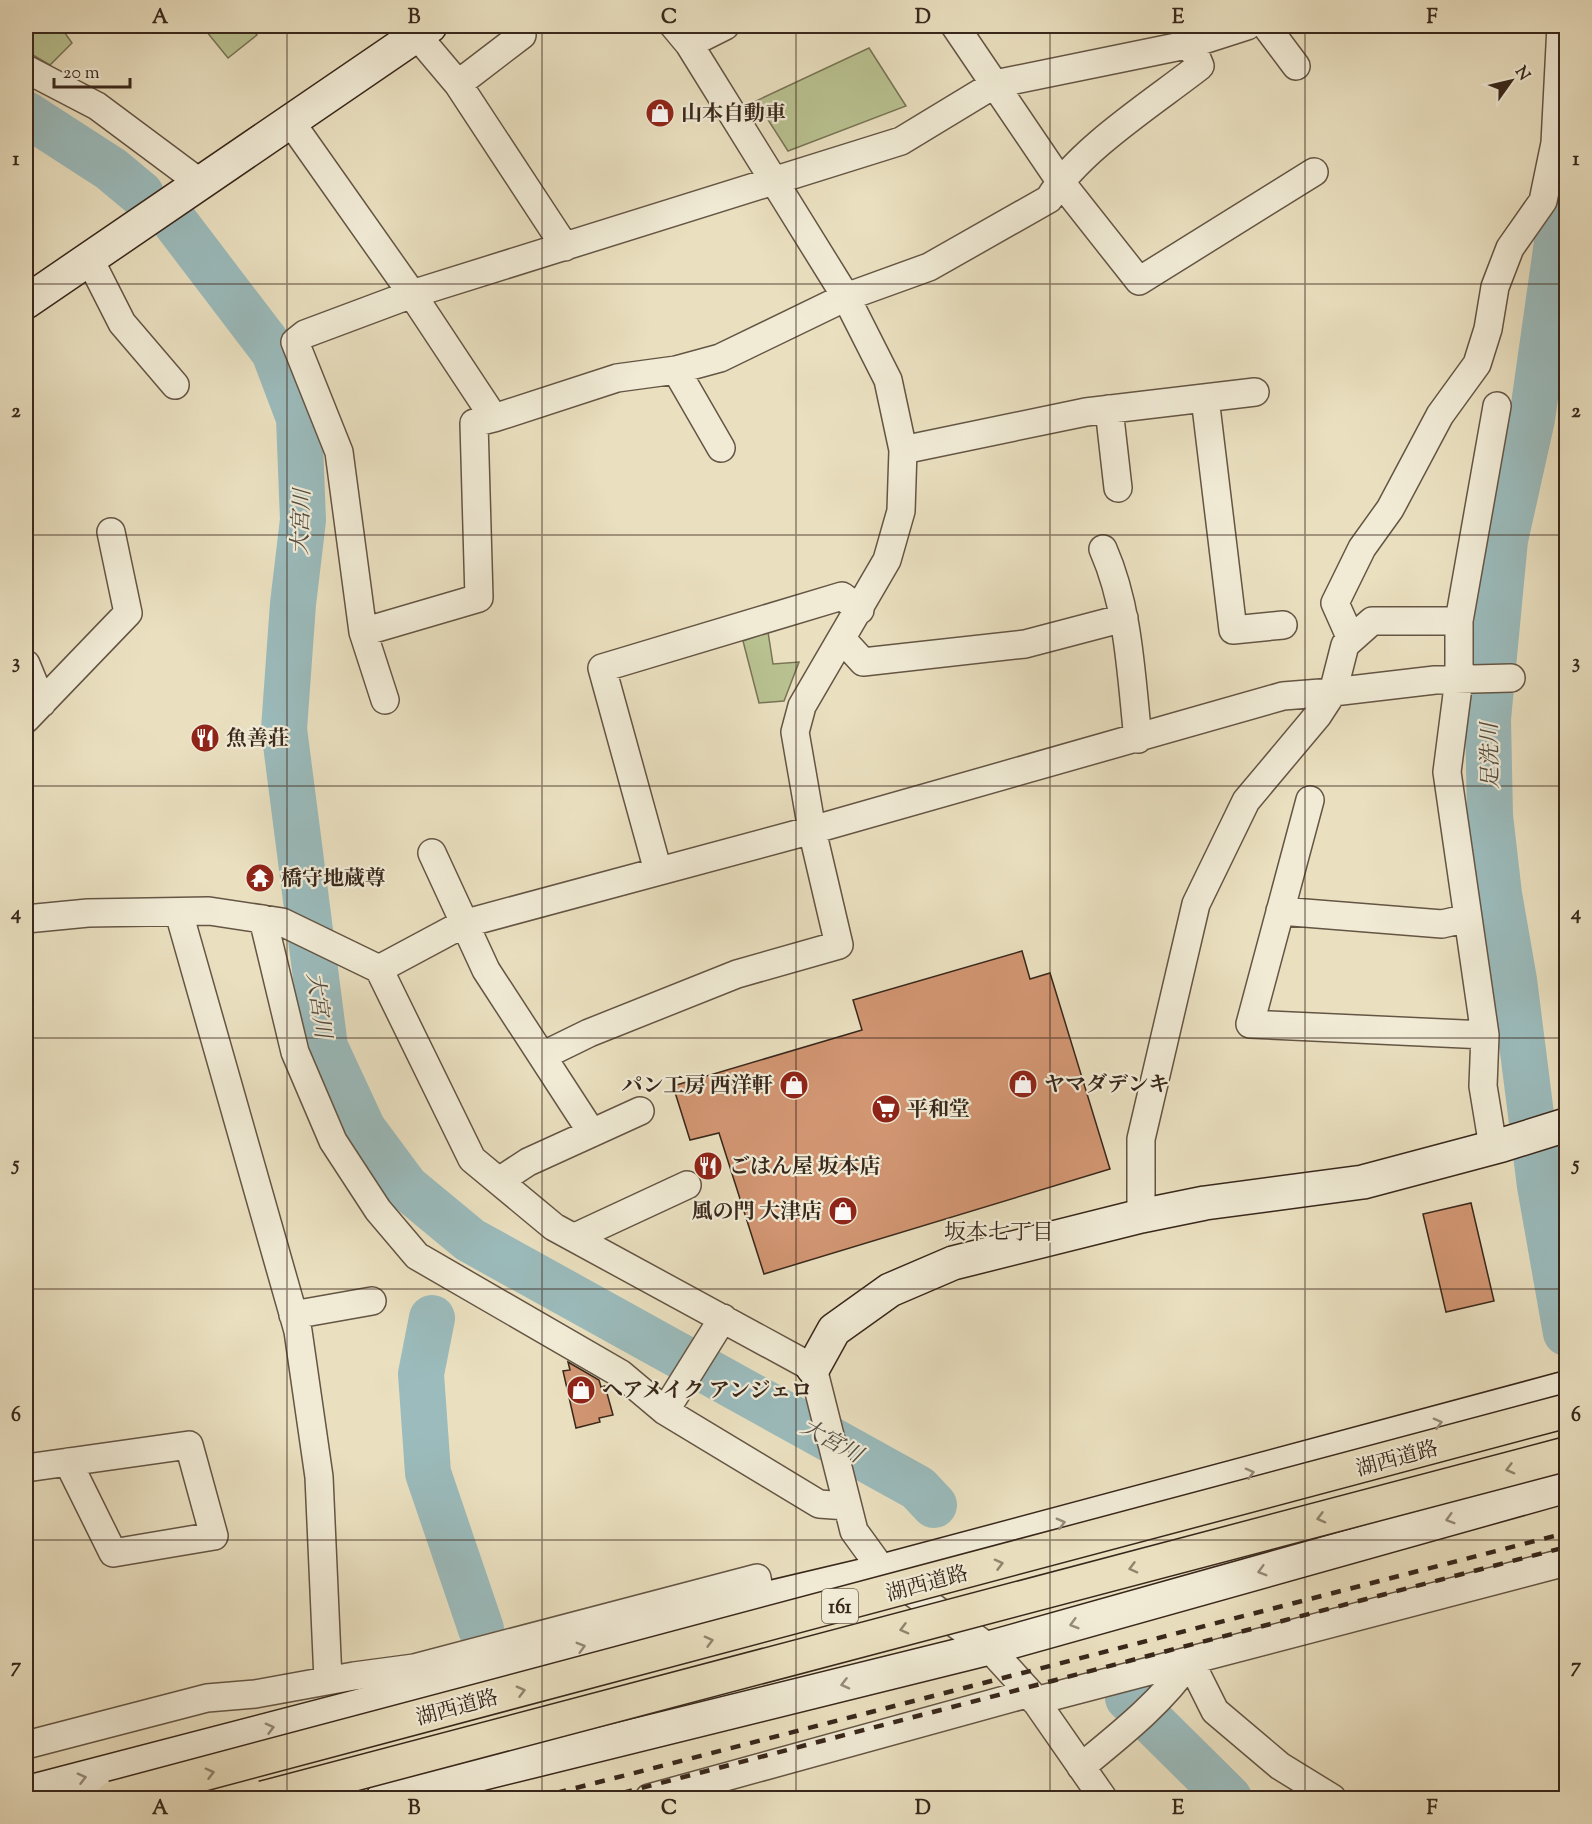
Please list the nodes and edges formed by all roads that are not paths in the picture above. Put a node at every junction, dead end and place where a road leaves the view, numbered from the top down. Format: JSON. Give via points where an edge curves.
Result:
{"nodes":[{"id":1,"x":725,"y":26,"type":"edge"},
{"id":2,"x":955,"y":26,"type":"edge"},
{"id":3,"x":1247,"y":26,"type":"edge"},
{"id":4,"x":1266,"y":26,"type":"edge"},
{"id":5,"x":1561,"y":26,"type":"edge"},
{"id":6,"x":418,"y":29,"type":"edge"},
{"id":7,"x":522,"y":35,"type":"dead end"},
{"id":8,"x":681,"y":35,"type":"edge"},
{"id":9,"x":1191,"y":44,"type":"junction"},
{"id":10,"x":1296,"y":66,"type":"dead end"},
{"id":11,"x":26,"y":69,"type":"edge"},
{"id":12,"x":458,"y":84,"type":"junction"},
{"id":13,"x":995,"y":84,"type":"junction"},
{"id":14,"x":290,"y":121,"type":"junction"},
{"id":15,"x":1314,"y":172,"type":"dead end"},
{"id":16,"x":1060,"y":180,"type":"junction"},
{"id":17,"x":199,"y":182,"type":"junction"},
{"id":18,"x":774,"y":182,"type":"junction"},
{"id":19,"x":565,"y":247,"type":"junction"},
{"id":20,"x":89,"y":258,"type":"junction"},
{"id":21,"x":412,"y":294,"type":"junction"},
{"id":22,"x":846,"y":297,"type":"junction"},
{"id":23,"x":26,"y":302,"type":"edge"},
{"id":24,"x":676,"y":370,"type":"junction"},
{"id":25,"x":175,"y":385,"type":"dead end"},
{"id":26,"x":1255,"y":392,"type":"dead end"},
{"id":27,"x":1205,"y":398,"type":"junction"},
{"id":28,"x":1497,"y":406,"type":"dead end"},
{"id":29,"x":1109,"y":409,"type":"junction"},
{"id":30,"x":494,"y":418,"type":"junction"},
{"id":31,"x":721,"y":448,"type":"dead end"},
{"id":32,"x":903,"y":450,"type":"junction"},
{"id":33,"x":1118,"y":488,"type":"dead end"},
{"id":34,"x":111,"y":532,"type":"dead end"},
{"id":35,"x":1103,"y":549,"type":"dead end"},
{"id":36,"x":860,"y":609,"type":"junction"},
{"id":37,"x":1124,"y":618,"type":"junction"},
{"id":38,"x":1459,"y":621,"type":"junction"},
{"id":39,"x":1283,"y":625,"type":"dead end"},
{"id":40,"x":363,"y":632,"type":"junction"},
{"id":41,"x":842,"y":639,"type":"junction"},
{"id":42,"x":1351,"y":639,"type":"junction"},
{"id":43,"x":26,"y":664,"type":"edge"},
{"id":44,"x":1511,"y":678,"type":"dead end"},
{"id":45,"x":1465,"y":679,"type":"junction"},
{"id":46,"x":1333,"y":692,"type":"junction"},
{"id":47,"x":385,"y":700,"type":"dead end"},
{"id":48,"x":34,"y":711,"type":"edge"},
{"id":49,"x":1138,"y":739,"type":"junction"},
{"id":50,"x":1310,"y":800,"type":"dead end"},
{"id":51,"x":812,"y":830,"type":"junction"},
{"id":52,"x":432,"y":853,"type":"dead end"},
{"id":53,"x":658,"y":872,"type":"junction"},
{"id":54,"x":1280,"y":911,"type":"junction"},
{"id":55,"x":179,"y":913,"type":"junction"},
{"id":56,"x":1468,"y":918,"type":"junction"},
{"id":57,"x":26,"y":919,"type":"edge"},
{"id":58,"x":273,"y":920,"type":"junction"},
{"id":59,"x":463,"y":924,"type":"junction"},
{"id":60,"x":379,"y":969,"type":"junction"},
{"id":61,"x":1485,"y":1035,"type":"junction"},
{"id":62,"x":542,"y":1056,"type":"junction"},
{"id":63,"x":640,"y":1111,"type":"dead end"},
{"id":64,"x":1564,"y":1125,"type":"edge"},
{"id":65,"x":592,"y":1133,"type":"junction"},
{"id":66,"x":1498,"y":1146,"type":"junction"},
{"id":67,"x":499,"y":1181,"type":"junction"},
{"id":68,"x":687,"y":1185,"type":"dead end"},
{"id":69,"x":1141,"y":1216,"type":"junction"},
{"id":70,"x":575,"y":1237,"type":"junction"},
{"id":71,"x":372,"y":1301,"type":"dead end"},
{"id":72,"x":293,"y":1315,"type":"junction"},
{"id":73,"x":722,"y":1319,"type":"junction"},
{"id":74,"x":815,"y":1377,"type":"junction"},
{"id":75,"x":1566,"y":1388,"type":"edge"},
{"id":76,"x":665,"y":1410,"type":"junction"},
{"id":77,"x":1566,"y":1411,"type":"edge"},
{"id":78,"x":1566,"y":1454,"type":"edge"},
{"id":79,"x":68,"y":1462,"type":"junction"},
{"id":80,"x":26,"y":1468,"type":"edge"},
{"id":81,"x":1566,"y":1486,"type":"edge"},
{"id":82,"x":847,"y":1505,"type":"junction"},
{"id":83,"x":1566,"y":1562,"type":"edge"},
{"id":84,"x":883,"y":1571,"type":"junction"},
{"id":85,"x":989,"y":1648,"type":"junction"},
{"id":86,"x":1183,"y":1671,"type":"junction"},
{"id":87,"x":415,"y":1679,"type":"junction"},
{"id":88,"x":328,"y":1680,"type":"junction"},
{"id":89,"x":1033,"y":1697,"type":"junction"},
{"id":90,"x":26,"y":1745,"type":"edge"},
{"id":91,"x":1081,"y":1767,"type":"junction"},
{"id":92,"x":26,"y":1793,"type":"edge"},
{"id":93,"x":1096,"y":1797,"type":"edge"},
{"id":94,"x":113,"y":1798,"type":"edge"},
{"id":95,"x":262,"y":1798,"type":"edge"},
{"id":96,"x":383,"y":1798,"type":"edge"},
{"id":97,"x":649,"y":1798,"type":"edge"},
{"id":98,"x":1332,"y":1798,"type":"edge"}],
"edges":[{"from":1,"to":8,"type":"street"},
{"from":2,"to":13,"type":"street"},
{"from":3,"to":9,"type":"street"},
{"from":4,"to":10,"type":"street"},
{"from":5,"to":42,"type":"street","via":[[1555,143],[1543,201],[1510,248],[1476,364],[1440,415],[1390,509],[1362,548],[1335,603]]},
{"from":6,"to":12,"type":"street"},
{"from":6,"to":14,"type":"street"},
{"from":7,"to":12,"type":"street"},
{"from":8,"to":18,"type":"street"},
{"from":9,"to":13,"type":"street"},
{"from":9,"to":16,"type":"street","via":[[1200,66]]},
{"from":11,"to":17,"type":"street","via":[[97,106]]},
{"from":12,"to":19,"type":"street"},
{"from":13,"to":16,"type":"street"},
{"from":13,"to":18,"type":"street","via":[[900,141]]},
{"from":14,"to":17,"type":"street"},
{"from":14,"to":21,"type":"street"},
{"from":15,"to":16,"type":"street","via":[[1139,281]]},
{"from":16,"to":22,"type":"street","via":[[1049,199],[929,267]]},
{"from":17,"to":20,"type":"street"},
{"from":18,"to":19,"type":"street"},
{"from":18,"to":22,"type":"street"},
{"from":19,"to":21,"type":"street"},
{"from":20,"to":23,"type":"street"},
{"from":20,"to":25,"type":"street","via":[[122,323]]},
{"from":21,"to":30,"type":"street"},
{"from":21,"to":40,"type":"street","via":[[305,334],[295,342],[339,452]]},
{"from":22,"to":24,"type":"street","via":[[720,358]]},
{"from":22,"to":32,"type":"street","via":[[888,380]]},
{"from":24,"to":30,"type":"street","via":[[617,378]]},
{"from":24,"to":31,"type":"street"},
{"from":26,"to":27,"type":"street"},
{"from":27,"to":29,"type":"street"},
{"from":27,"to":39,"type":"street","via":[[1233,630]]},
{"from":28,"to":38,"type":"street"},
{"from":29,"to":32,"type":"street"},
{"from":29,"to":33,"type":"street"},
{"from":30,"to":40,"type":"street","via":[[474,423],[478,598]]},
{"from":32,"to":36,"type":"street","via":[[901,511],[887,560]]},
{"from":34,"to":48,"type":"street","via":[[128,613]]},
{"from":35,"to":37,"type":"street","via":[[1116,578]]},
{"from":36,"to":41,"type":"street"},
{"from":36,"to":53,"type":"street","via":[[842,596],[602,668]]},
{"from":37,"to":41,"type":"street","via":[[1024,644],[863,662]]},
{"from":37,"to":49,"type":"street"},
{"from":38,"to":42,"type":"street","via":[[1372,621]]},
{"from":38,"to":45,"type":"street"},
{"from":40,"to":47,"type":"street"},
{"from":41,"to":51,"type":"street","via":[[802,706],[795,732]]},
{"from":42,"to":46,"type":"street","via":[[1345,645]]},
{"from":43,"to":48,"type":"street"},
{"from":44,"to":45,"type":"street"},
{"from":45,"to":46,"type":"street"},
{"from":45,"to":56,"type":"street","via":[[1447,771]]},
{"from":46,"to":49,"type":"street","via":[[1282,696]]},
{"from":46,"to":69,"type":"street","via":[[1245,801],[1196,904],[1141,1139]]},
{"from":49,"to":51,"type":"street"},
{"from":50,"to":54,"type":"street"},
{"from":51,"to":53,"type":"street"},
{"from":51,"to":62,"type":"street","via":[[839,945],[737,974]]},
{"from":52,"to":59,"type":"street"},
{"from":53,"to":59,"type":"street"},
{"from":54,"to":56,"type":"street","via":[[1442,924]]},
{"from":54,"to":61,"type":"street","via":[[1250,1024]]},
{"from":55,"to":57,"type":"street","via":[[109,912]]},
{"from":55,"to":58,"type":"street","via":[[209,911]]},
{"from":55,"to":72,"type":"street"},
{"from":56,"to":61,"type":"street"},
{"from":58,"to":60,"type":"street"},
{"from":58,"to":76,"type":"street","via":[[295,1052],[333,1141],[378,1210],[417,1256],[621,1374]]},
{"from":59,"to":60,"type":"street"},
{"from":59,"to":62,"type":"street","via":[[486,970]]},
{"from":60,"to":67,"type":"street","via":[[472,1158]]},
{"from":61,"to":66,"type":"street","via":[[1483,1086]]},
{"from":62,"to":65,"type":"street"},
{"from":63,"to":65,"type":"street"},
{"from":64,"to":66,"type":"street"},
{"from":65,"to":67,"type":"street","via":[[528,1162]]},
{"from":66,"to":69,"type":"street","via":[[1363,1182],[1205,1203]]},
{"from":67,"to":70,"type":"street","via":[[554,1227]]},
{"from":68,"to":70,"type":"street"},
{"from":69,"to":74,"type":"street","via":[[953,1263],[890,1290],[834,1330]]},
{"from":70,"to":73,"type":"street"},
{"from":71,"to":72,"type":"street"},
{"from":72,"to":88,"type":"street","via":[[319,1478]]},
{"from":73,"to":74,"type":"street"},
{"from":73,"to":76,"type":"street"},
{"from":74,"to":82,"type":"street"},
{"from":84,"to":75,"type":"street","one_way":true},
{"from":76,"to":82,"type":"street","via":[[819,1504]]},
{"from":94,"to":77,"type":"highway","name":"湖西道路","number":"161","one_way":true,"bridge":true},
{"from":78,"to":95,"type":"highway","name":"湖西道路","number":"161","one_way":true,"bridge":true},
{"from":79,"to":79,"type":"street","via":[[189,1445],[214,1536],[113,1553]]},
{"from":79,"to":80,"type":"street"},
{"from":81,"to":85,"type":"street","one_way":true},
{"from":82,"to":84,"type":"street","via":[[854,1531]]},
{"from":83,"to":86,"type":"street"},
{"from":84,"to":85,"type":"street"},
{"from":84,"to":87,"type":"street"},
{"from":85,"to":89,"type":"street"},
{"from":85,"to":96,"type":"street","one_way":true},
{"from":86,"to":89,"type":"street"},
{"from":86,"to":91,"type":"street"},
{"from":86,"to":98,"type":"street","via":[[1215,1711],[1280,1766]]},
{"from":87,"to":88,"type":"street"},
{"from":92,"to":87,"type":"street","one_way":true},
{"from":88,"to":90,"type":"street","via":[[255,1694],[207,1698]]},
{"from":89,"to":91,"type":"street"},
{"from":89,"to":97,"type":"street"},
{"from":91,"to":93,"type":"street"}]}
